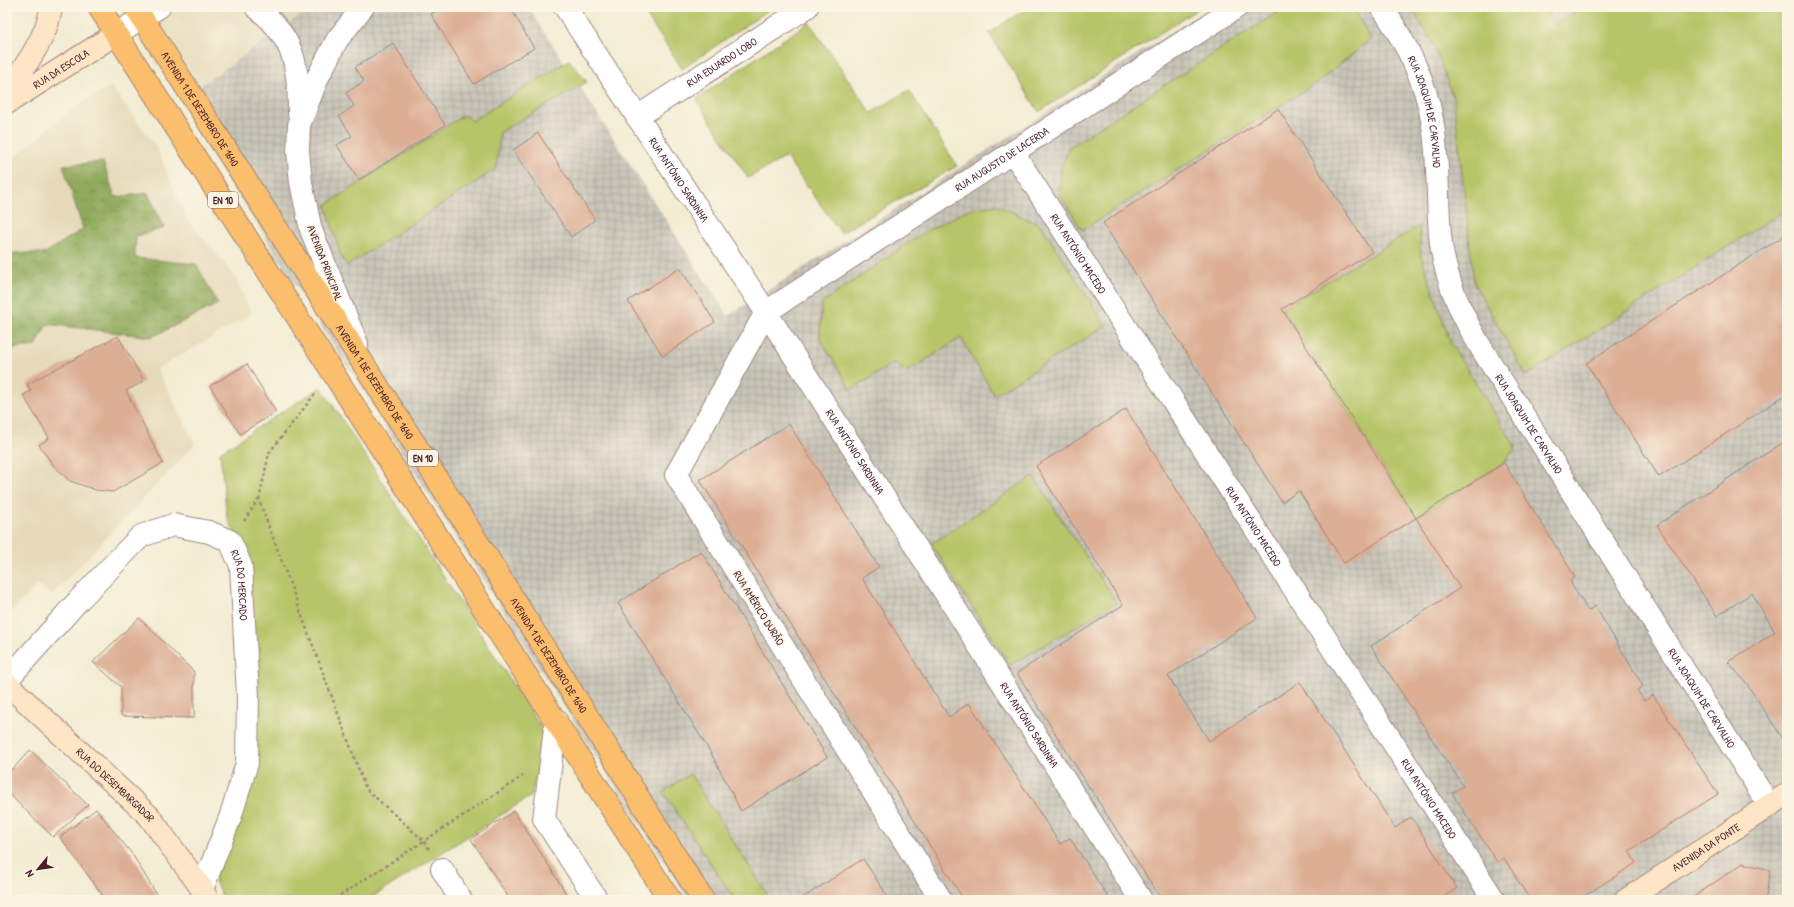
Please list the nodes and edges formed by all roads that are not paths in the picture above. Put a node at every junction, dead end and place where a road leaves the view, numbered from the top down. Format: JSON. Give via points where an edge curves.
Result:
{"nodes":[{"id":1,"x":51,"y":7,"type":"edge"},
{"id":2,"x":99,"y":7,"type":"edge"},
{"id":3,"x":256,"y":7,"type":"edge"},
{"id":4,"x":363,"y":7,"type":"edge"},
{"id":5,"x":565,"y":7,"type":"edge"},
{"id":6,"x":807,"y":7,"type":"edge"},
{"id":7,"x":1237,"y":7,"type":"edge"},
{"id":8,"x":1382,"y":7,"type":"edge"},
{"id":9,"x":145,"y":11,"type":"edge"},
{"id":10,"x":116,"y":34,"type":"junction"},
{"id":11,"x":7,"y":91,"type":"edge"},
{"id":12,"x":7,"y":103,"type":"edge"},
{"id":13,"x":637,"y":117,"type":"junction"},
{"id":14,"x":299,"y":125,"type":"junction"},
{"id":15,"x":1013,"y":152,"type":"junction"},
{"id":16,"x":766,"y":312,"type":"junction"},
{"id":17,"x":368,"y":373,"type":"junction"},
{"id":18,"x":7,"y":680,"type":"edge"},
{"id":19,"x":7,"y":684,"type":"edge"},
{"id":20,"x":556,"y":720,"type":"junction"},
{"id":21,"x":1778,"y":799,"type":"edge"},
{"id":22,"x":442,"y":869,"type":"road end"},
{"id":23,"x":205,"y":894,"type":"edge"},
{"id":24,"x":462,"y":900,"type":"edge"},
{"id":25,"x":597,"y":900,"type":"edge"},
{"id":26,"x":670,"y":900,"type":"edge"},
{"id":27,"x":703,"y":900,"type":"edge"},
{"id":28,"x":941,"y":900,"type":"edge"},
{"id":29,"x":1141,"y":900,"type":"edge"},
{"id":30,"x":1494,"y":900,"type":"edge"},
{"id":31,"x":1626,"y":900,"type":"edge"}],
"edges":[{"from":1,"to":11,"type":"main road","name":"RUA DA ESCOLA","via":[[38,44]]},
{"from":2,"to":10,"type":"main road","number":"EN 10"},
{"from":3,"to":14,"type":"street","name":"AVENIDA PRINCIPAL","via":[[270,18],[294,56],[299,84]]},
{"from":4,"to":14,"type":"street","name":"AVENIDA PRINCIPAL","via":[[337,40],[318,77]]},
{"from":5,"to":13,"type":"street","name":"RUA ANTÓNIO SARDINHA"},
{"from":6,"to":13,"type":"street","name":"RUA EDUARDO LOBO"},
{"from":7,"to":15,"type":"street","name":"RUA AUGUSTO DE LACERDA"},
{"from":8,"to":21,"type":"street","name":"RUA JOAQUIM DE CARVALHO","via":[[1412,58],[1427,98],[1435,138],[1441,246],[1462,315],[1483,351]]},
{"from":9,"to":10,"type":"street"},
{"from":9,"to":17,"type":"main road","name":"AVENIDA 1 DE DEZEMBRO DE 1640","number":"EN 10"},
{"from":10,"to":12,"type":"main road","name":"RUA DA ESCOLA"},
{"from":10,"to":20,"type":"main road","number":"EN 10"},
{"from":13,"to":16,"type":"street","name":"RUA ANTÓNIO SARDINHA"},
{"from":14,"to":17,"type":"street","name":"AVENIDA PRINCIPAL","via":[[301,183],[311,230]]},
{"from":15,"to":16,"type":"street","name":"RUA AUGUSTO DE LACERDA"},
{"from":15,"to":30,"type":"street","name":"RUA ANTÓNIO MACEDO"},
{"from":16,"to":28,"type":"street","name":"RUA AMÉRICO DURÃO","via":[[676,475]]},
{"from":16,"to":29,"type":"street","name":"RUA ANTÓNIO SARDINHA"},
{"from":17,"to":27,"type":"main road","name":"AVENIDA 1 DE DEZEMBRO DE 1640","number":"EN 10"},
{"from":18,"to":23,"type":"street","name":"RUA DO MERCADO","via":[[141,536],[173,525],[209,532],[230,541],[242,566],[247,682],[247,763]]},
{"from":19,"to":23,"type":"main road","name":"RUA DO DESEMBARGADOR","via":[[149,816]]},
{"from":20,"to":25,"type":"street","via":[[544,819]]},
{"from":20,"to":26,"type":"main road","number":"EN 10"},
{"from":21,"to":31,"type":"main road","name":"AVENIDA DA PONTE"},
{"from":22,"to":24,"type":"street"}]}
